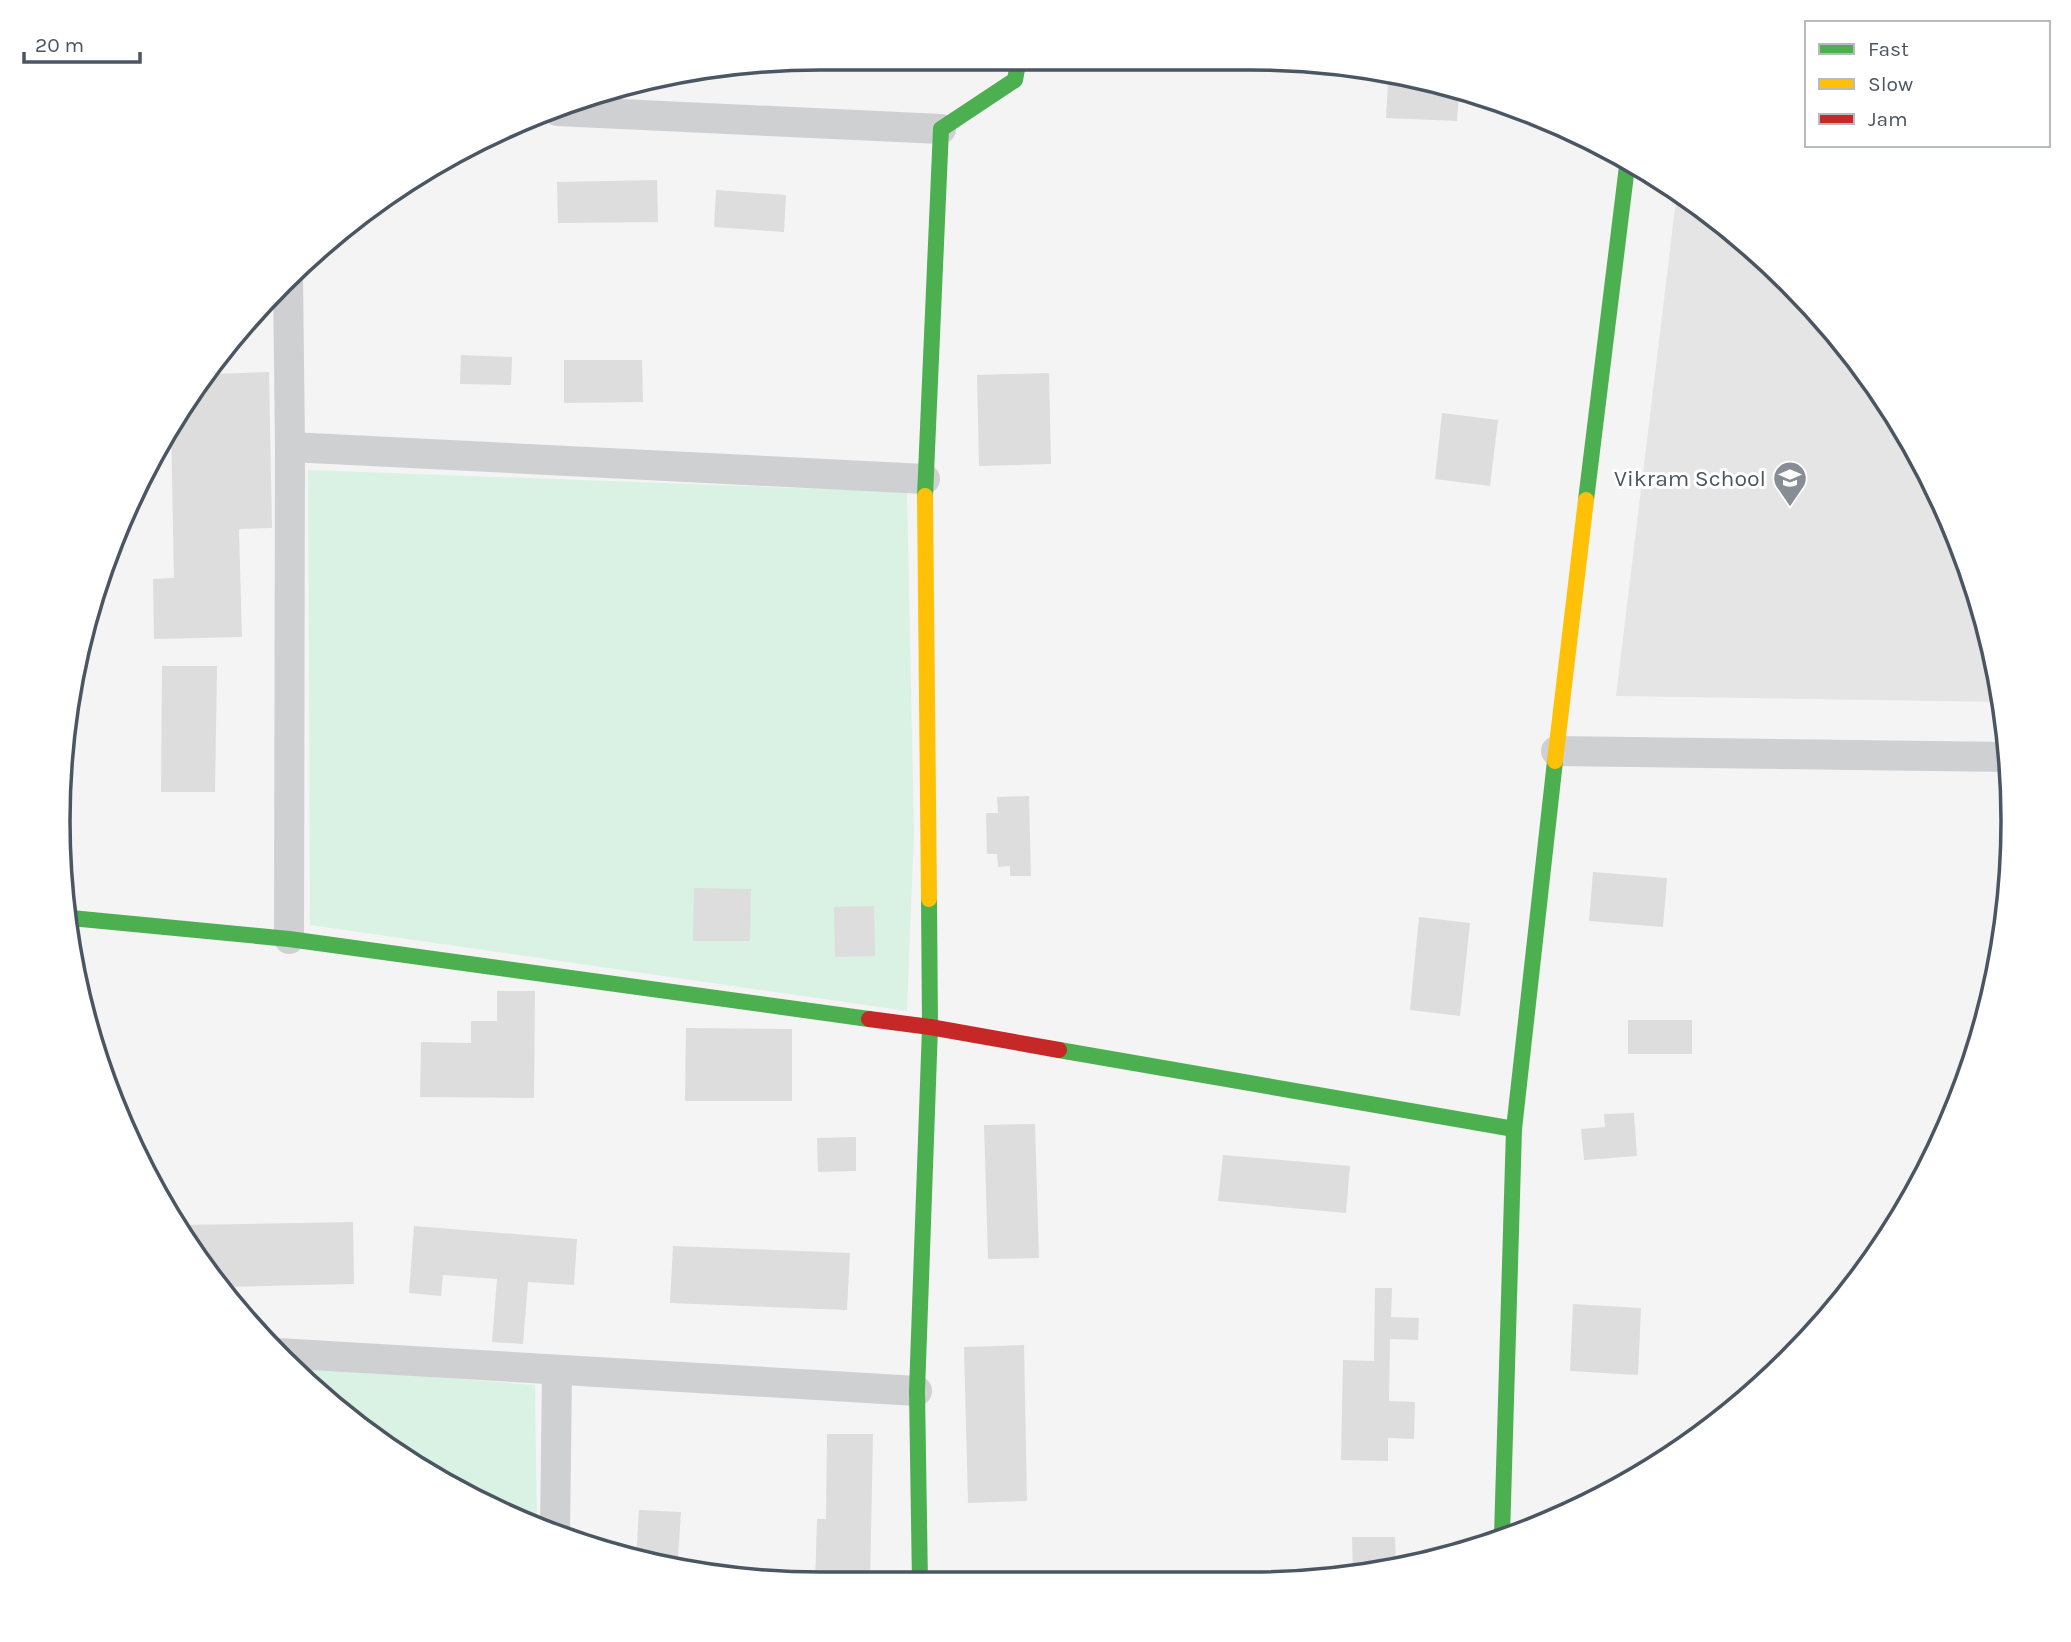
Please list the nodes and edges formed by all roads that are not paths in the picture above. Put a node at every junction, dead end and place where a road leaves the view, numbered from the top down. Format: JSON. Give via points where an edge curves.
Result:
{"nodes":[{"id":1,"x":1017,"y":70,"type":"edge"},
{"id":2,"x":575,"y":112,"type":"edge"},
{"id":3,"x":941,"y":129,"type":"junction"},
{"id":4,"x":1626,"y":171,"type":"edge"},
{"id":5,"x":288,"y":292,"type":"edge"},
{"id":6,"x":290,"y":447,"type":"junction"},
{"id":7,"x":925,"y":479,"type":"junction"},
{"id":8,"x":1556,"y":751,"type":"junction"},
{"id":9,"x":1998,"y":757,"type":"edge"},
{"id":10,"x":76,"y":918,"type":"edge"},
{"id":11,"x":289,"y":939,"type":"junction"},
{"id":12,"x":930,"y":1027,"type":"junction"},
{"id":13,"x":1514,"y":1129,"type":"junction"},
{"id":14,"x":292,"y":1354,"type":"edge"},
{"id":15,"x":557,"y":1371,"type":"junction"},
{"id":16,"x":917,"y":1391,"type":"junction"},
{"id":17,"x":555,"y":1523,"type":"edge"},
{"id":18,"x":1502,"y":1528,"type":"edge"},
{"id":19,"x":919,"y":1572,"type":"edge"}],
"edges":[{"from":1,"to":3,"type":"street","via":[[1015,80]]},
{"from":2,"to":3,"type":"street"},
{"from":3,"to":7,"type":"street"},
{"from":4,"to":8,"type":"street"},
{"from":5,"to":6,"type":"street"},
{"from":6,"to":7,"type":"street"},
{"from":6,"to":11,"type":"street"},
{"from":7,"to":12,"type":"street"},
{"from":8,"to":9,"type":"street"},
{"from":8,"to":13,"type":"street"},
{"from":10,"to":11,"type":"street"},
{"from":11,"to":12,"type":"street"},
{"from":12,"to":13,"type":"street"},
{"from":12,"to":16,"type":"street"},
{"from":13,"to":18,"type":"street"},
{"from":14,"to":15,"type":"street"},
{"from":15,"to":16,"type":"street"},
{"from":15,"to":17,"type":"street"},
{"from":16,"to":19,"type":"street"}]}
